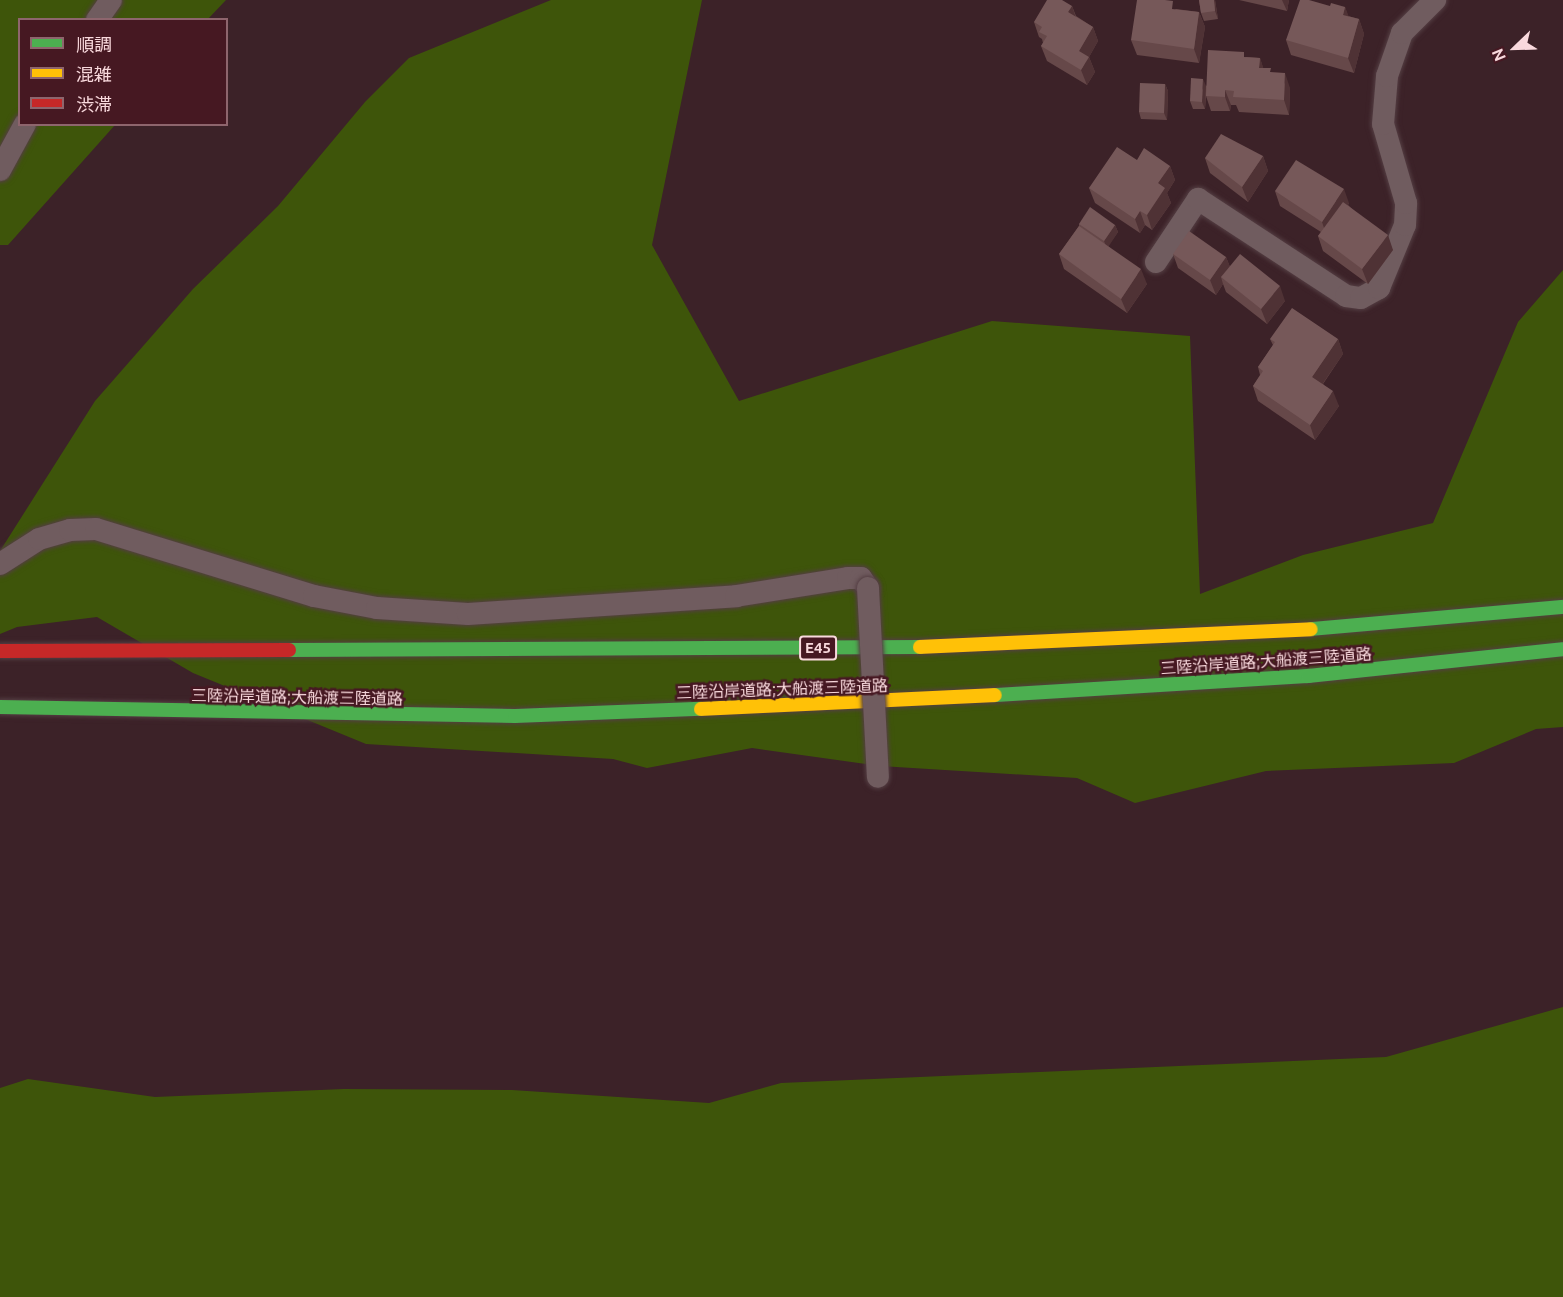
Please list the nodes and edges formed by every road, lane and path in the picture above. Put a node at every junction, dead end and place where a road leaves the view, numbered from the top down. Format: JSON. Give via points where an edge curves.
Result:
{"nodes":[{"id":1,"x":111,"y":0,"type":"edge"},
{"id":2,"x":1435,"y":0,"type":"edge"},
{"id":3,"x":98,"y":18,"type":"edge"},
{"id":4,"x":24,"y":126,"type":"edge"},
{"id":5,"x":0,"y":170,"type":"edge"},
{"id":6,"x":1156,"y":262,"type":"dead end"},
{"id":7,"x":0,"y":564,"type":"edge"},
{"id":8,"x":1563,"y":607,"type":"edge"},
{"id":9,"x":1563,"y":649,"type":"edge"},
{"id":10,"x":0,"y":651,"type":"edge"},
{"id":11,"x":0,"y":706,"type":"edge"},
{"id":12,"x":878,"y":777,"type":"dead end"}],
"edges":[{"from":1,"to":3,"type":"street"},
{"from":2,"to":6,"type":"street","via":[[1402,33],[1387,76],[1383,124],[1407,202],[1405,225],[1379,288],[1361,298],[1346,296],[1198,199]]},
{"from":4,"to":5,"type":"street"},
{"from":7,"to":12,"type":"street","bridge":true,"via":[[39,539],[70,530],[96,529],[314,596],[377,608],[468,614],[735,596],[861,578],[868,588]]},
{"from":8,"to":10,"type":"highway","name":"三陸沿岸道路;大船渡三陸道路","number":"E45","via":[[1306,629],[938,647]]},
{"from":9,"to":11,"type":"highway","name":"三陸沿岸道路;大船渡三陸道路","via":[[1308,676],[905,701],[515,716],[78,711]]}]}
